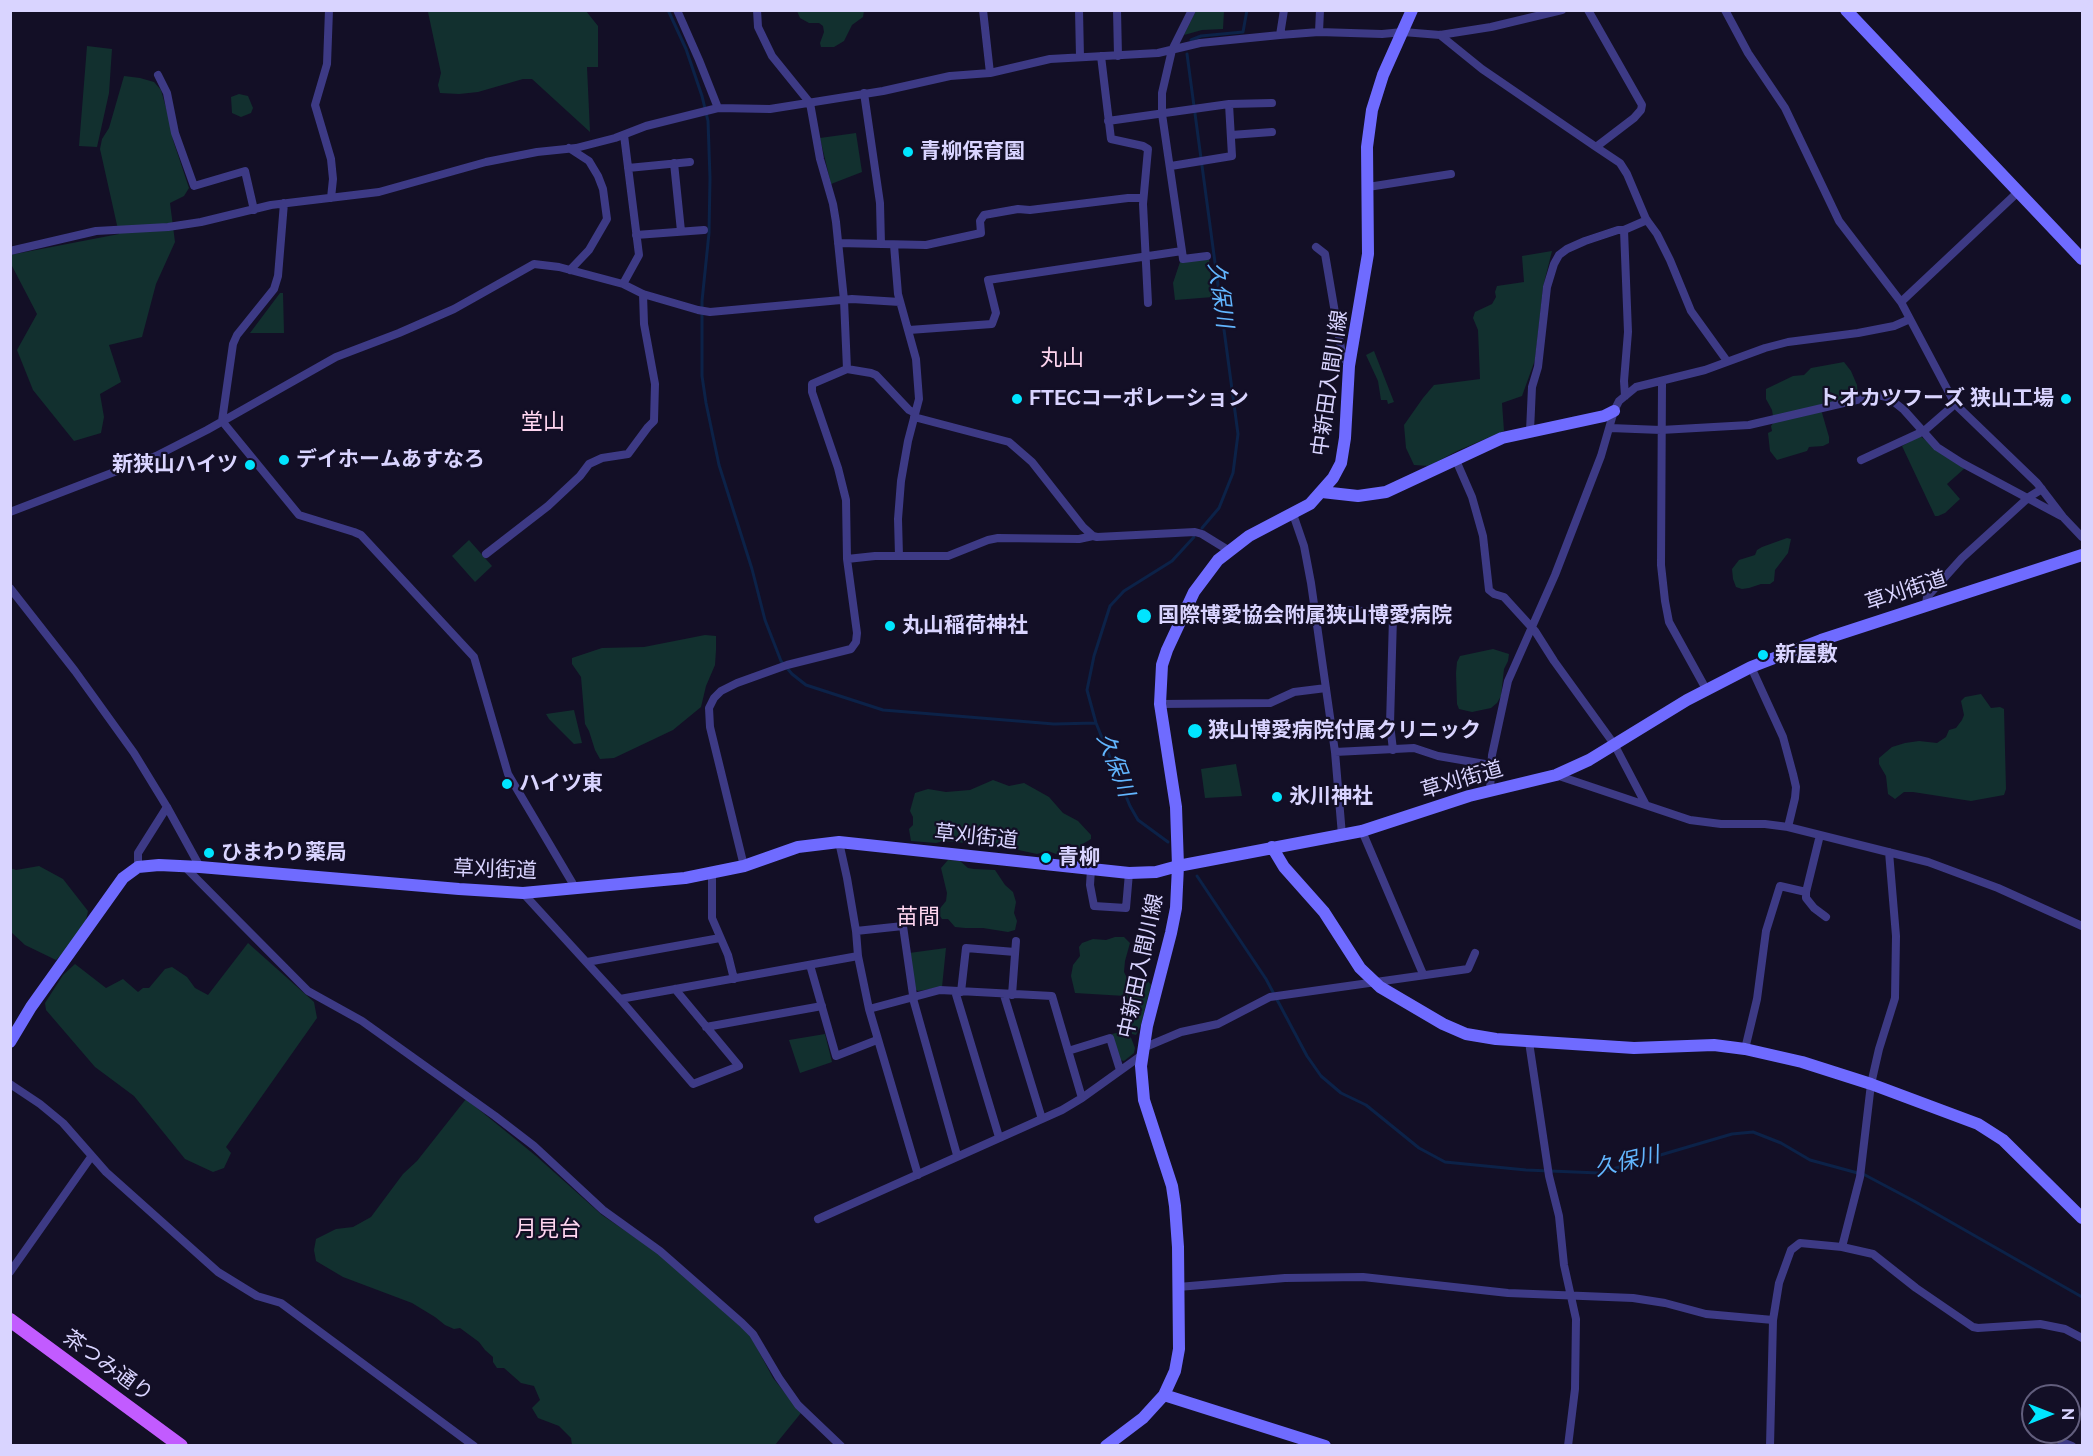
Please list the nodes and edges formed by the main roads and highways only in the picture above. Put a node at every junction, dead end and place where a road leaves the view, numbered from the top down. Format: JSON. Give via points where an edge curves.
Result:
{"nodes":[{"id":1,"x":10,"y":1320,"type":"edge"},
{"id":2,"x":181,"y":1446,"type":"edge"}],
"edges":[{"from":1,"to":2,"type":"main road","name":"茶つみ通り"}]}
